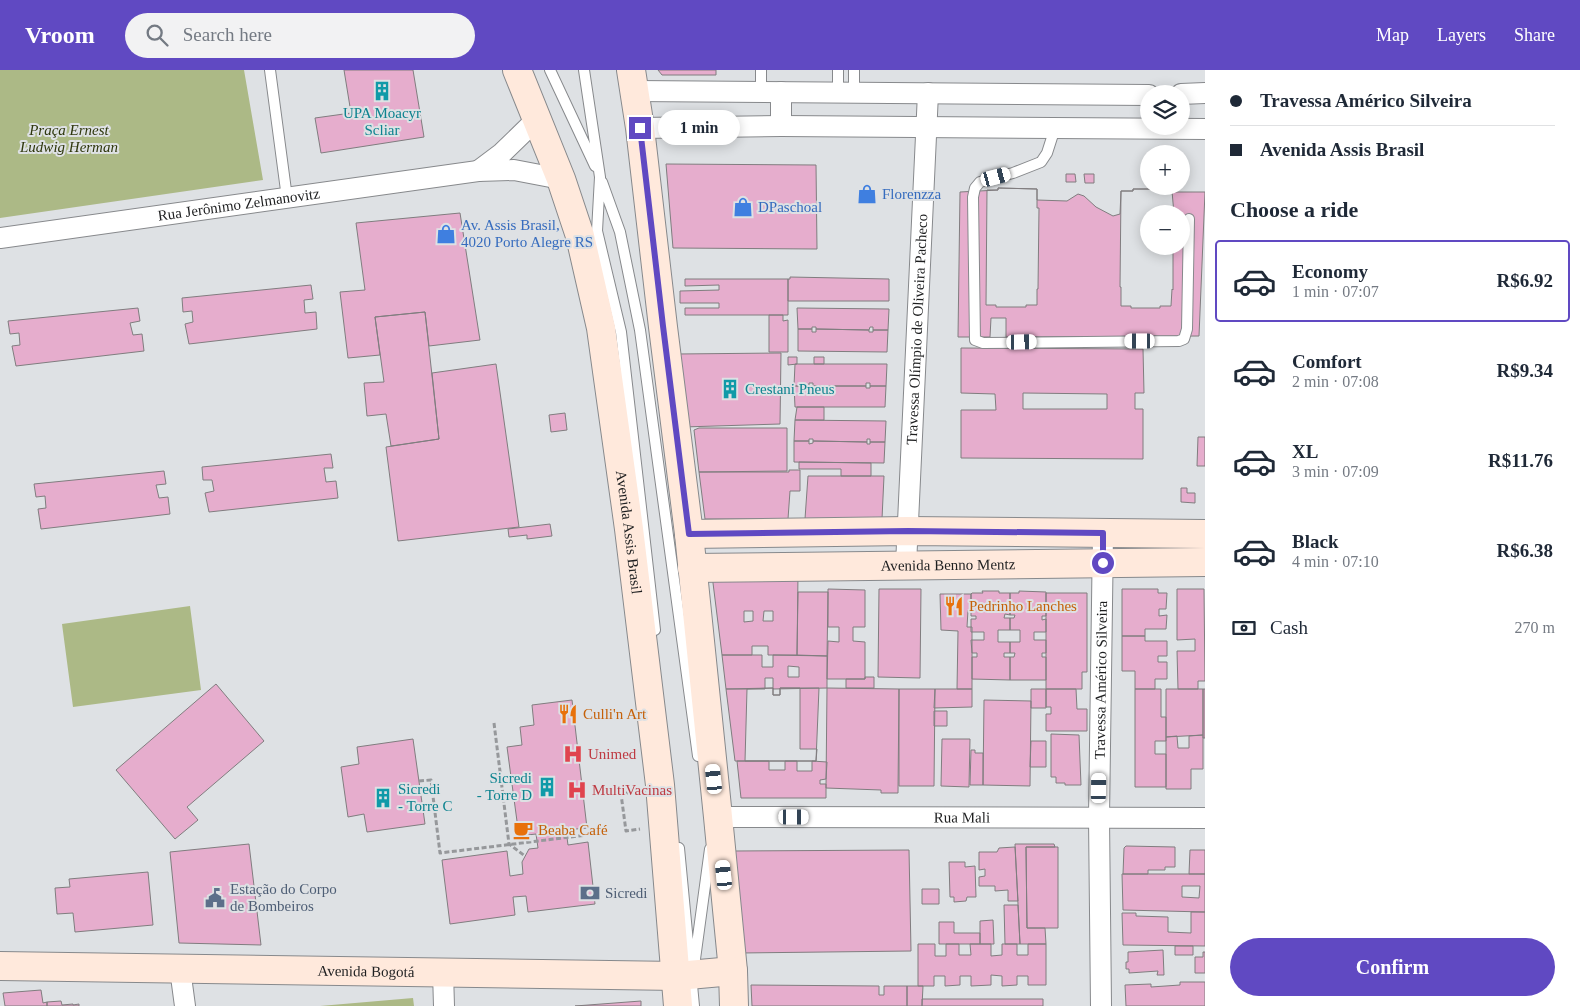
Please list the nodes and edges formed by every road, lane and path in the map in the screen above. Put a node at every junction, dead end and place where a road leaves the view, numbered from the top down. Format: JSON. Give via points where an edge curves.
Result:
{"nodes":[{"id":1,"x":270,"y":70,"type":"edge"},
{"id":2,"x":516,"y":70,"type":"edge"},
{"id":3,"x":550,"y":70,"type":"edge"},
{"id":4,"x":584,"y":70,"type":"edge"},
{"id":5,"x":761,"y":70,"type":"edge"},
{"id":6,"x":838,"y":70,"type":"edge"},
{"id":7,"x":854,"y":70,"type":"edge"},
{"id":8,"x":633,"y":80,"type":"edge"},
{"id":9,"x":761,"y":92,"type":"junction"},
{"id":10,"x":781,"y":92,"type":"junction"},
{"id":11,"x":846,"y":92,"type":"junction"},
{"id":12,"x":928,"y":93,"type":"junction"},
{"id":13,"x":1205,"y":93,"type":"edge"},
{"id":14,"x":1190,"y":94,"type":"edge"},
{"id":15,"x":1140,"y":95,"type":"edge"},
{"id":16,"x":537,"y":119,"type":"junction"},
{"id":17,"x":781,"y":126,"type":"junction"},
{"id":18,"x":927,"y":127,"type":"junction"},
{"id":19,"x":640,"y":128,"type":"junction"},
{"id":20,"x":1055,"y":128,"type":"junction"},
{"id":21,"x":1205,"y":129,"type":"edge"},
{"id":22,"x":478,"y":171,"type":"junction"},
{"id":23,"x":600,"y":177,"type":"junction"},
{"id":24,"x":561,"y":178,"type":"junction"},
{"id":25,"x":288,"y":198,"type":"junction"},
{"id":26,"x":0,"y":238,"type":"edge"},
{"id":27,"x":1188,"y":255,"type":"edge"},
{"id":28,"x":908,"y":531,"type":"junction"},
{"id":29,"x":1103,"y":533,"type":"junction"},
{"id":30,"x":689,"y":534,"type":"junction"},
{"id":31,"x":1205,"y":534,"type":"edge"},
{"id":32,"x":1205,"y":562,"type":"edge"},
{"id":33,"x":1103,"y":563,"type":"junction"},
{"id":34,"x":906,"y":565,"type":"junction"},
{"id":35,"x":692,"y":568,"type":"junction"},
{"id":36,"x":656,"y":637,"type":"dead end"},
{"id":37,"x":494,"y":724,"type":"dead end"},
{"id":38,"x":700,"y":769,"type":"dead end"},
{"id":39,"x":419,"y":782,"type":"dead end"},
{"id":40,"x":660,"y":785,"type":"junction"},
{"id":41,"x":1099,"y":817,"type":"junction"},
{"id":42,"x":1205,"y":818,"type":"edge"},
{"id":43,"x":714,"y":827,"type":"junction"},
{"id":44,"x":635,"y":829,"type":"dead end"},
{"id":45,"x":587,"y":835,"type":"dead end"},
{"id":46,"x":677,"y":835,"type":"dead end"},
{"id":47,"x":509,"y":844,"type":"junction"},
{"id":48,"x":525,"y":856,"type":"dead end"},
{"id":49,"x":0,"y":966,"type":"edge"},
{"id":50,"x":180,"y":969,"type":"junction"},
{"id":51,"x":733,"y":971,"type":"junction"},
{"id":52,"x":443,"y":972,"type":"junction"},
{"id":53,"x":685,"y":975,"type":"junction"},
{"id":54,"x":185,"y":1006,"type":"edge"},
{"id":55,"x":444,"y":1006,"type":"edge"},
{"id":56,"x":678,"y":1006,"type":"edge"},
{"id":57,"x":694,"y":1006,"type":"edge"},
{"id":58,"x":734,"y":1006,"type":"edge"},
{"id":59,"x":1101,"y":1006,"type":"edge"}],
"edges":[{"from":1,"to":25,"type":"lane"},
{"from":2,"to":16,"type":"main road","name":"Avenida Assis Brasil"},
{"from":3,"to":23,"type":"lane"},
{"from":4,"to":23,"type":"lane"},
{"from":5,"to":9,"type":"lane"},
{"from":6,"to":11,"type":"lane"},
{"from":7,"to":11,"type":"lane"},
{"from":8,"to":9,"type":"street"},
{"from":8,"to":19,"type":"main road"},
{"from":9,"to":10,"type":"street"},
{"from":10,"to":11,"type":"street"},
{"from":10,"to":17,"type":"street"},
{"from":11,"to":12,"type":"street"},
{"from":12,"to":15,"type":"street"},
{"from":12,"to":18,"type":"street","name":"Travessa Olímpio de Oliveira Pacheco"},
{"from":13,"to":14,"type":"street"},
{"from":16,"to":22,"type":"street","name":"Rua Jerônimo Zelmanovitz","via":[[502,154]]},
{"from":16,"to":24,"type":"main road","name":"Avenida Assis Brasil"},
{"from":17,"to":18,"type":"street"},
{"from":17,"to":19,"type":"street"},
{"from":18,"to":20,"type":"street"},
{"from":18,"to":28,"type":"street","name":"Travessa Olímpio de Oliveira Pacheco"},
{"from":19,"to":30,"type":"main road"},
{"from":20,"to":21,"type":"street"},
{"from":20,"to":27,"type":"lane","via":[[1041,162],[980,182],[975,188],[975,340],[984,343],[1184,340]]},
{"from":22,"to":24,"type":"street","name":"Rua Jerônimo Zelmanovitz","via":[[514,170]]},
{"from":22,"to":25,"type":"street","name":"Rua Jerônimo Zelmanovitz"},
{"from":23,"to":36,"type":"lane","via":[[597,231],[622,332]]},
{"from":23,"to":38,"type":"lane","via":[[620,232],[640,330]]},
{"from":24,"to":40,"type":"main road","name":"Avenida Assis Brasil","via":[[580,236],[601,328]]},
{"from":25,"to":26,"type":"street","name":"Rua Jerônimo Zelmanovitz"},
{"from":28,"to":29,"type":"main road","name":"Avenida Benno Mentz"},
{"from":28,"to":30,"type":"main road","name":"Avenida Benno Mentz"},
{"from":28,"to":34,"type":"street","name":"Travessa Olímpio de Oliveira Pacheco"},
{"from":29,"to":31,"type":"main road","name":"Avenida Benno Mentz"},
{"from":29,"to":33,"type":"street","name":"Travessa Américo Silveira"},
{"from":30,"to":35,"type":"main road"},
{"from":32,"to":33,"type":"main road","name":"Avenida Benno Mentz"},
{"from":33,"to":34,"type":"main road","name":"Avenida Benno Mentz"},
{"from":33,"to":41,"type":"street","name":"Travessa Américo Silveira"},
{"from":34,"to":35,"type":"main road","name":"Avenida Benno Mentz"},
{"from":35,"to":43,"type":"main road"},
{"from":37,"to":47,"type":"path"},
{"from":39,"to":47,"type":"path","via":[[431,780],[440,853]]},
{"from":40,"to":44,"type":"path","via":[[621,794],[626,830]]},
{"from":40,"to":53,"type":"main road","name":"Avenida Assis Brasil"},
{"from":41,"to":42,"type":"street","name":"Rua Mali"},
{"from":41,"to":43,"type":"street","name":"Rua Mali"},
{"from":41,"to":59,"type":"street","name":"Travessa Américo Silveira"},
{"from":43,"to":51,"type":"main road"},
{"from":43,"to":53,"type":"lane"},
{"from":45,"to":47,"type":"path"},
{"from":46,"to":53,"type":"lane"},
{"from":47,"to":48,"type":"path"},
{"from":49,"to":50,"type":"main road","name":"Avenida Bogotá"},
{"from":50,"to":52,"type":"main road","name":"Avenida Bogotá"},
{"from":50,"to":54,"type":"street"},
{"from":51,"to":53,"type":"main road","name":"Avenida Bogotá"},
{"from":51,"to":58,"type":"main road"},
{"from":52,"to":53,"type":"main road","name":"Avenida Bogotá"},
{"from":52,"to":55,"type":"street"},
{"from":53,"to":56,"type":"main road","name":"Avenida Assis Brasil"},
{"from":53,"to":57,"type":"lane"}]}
